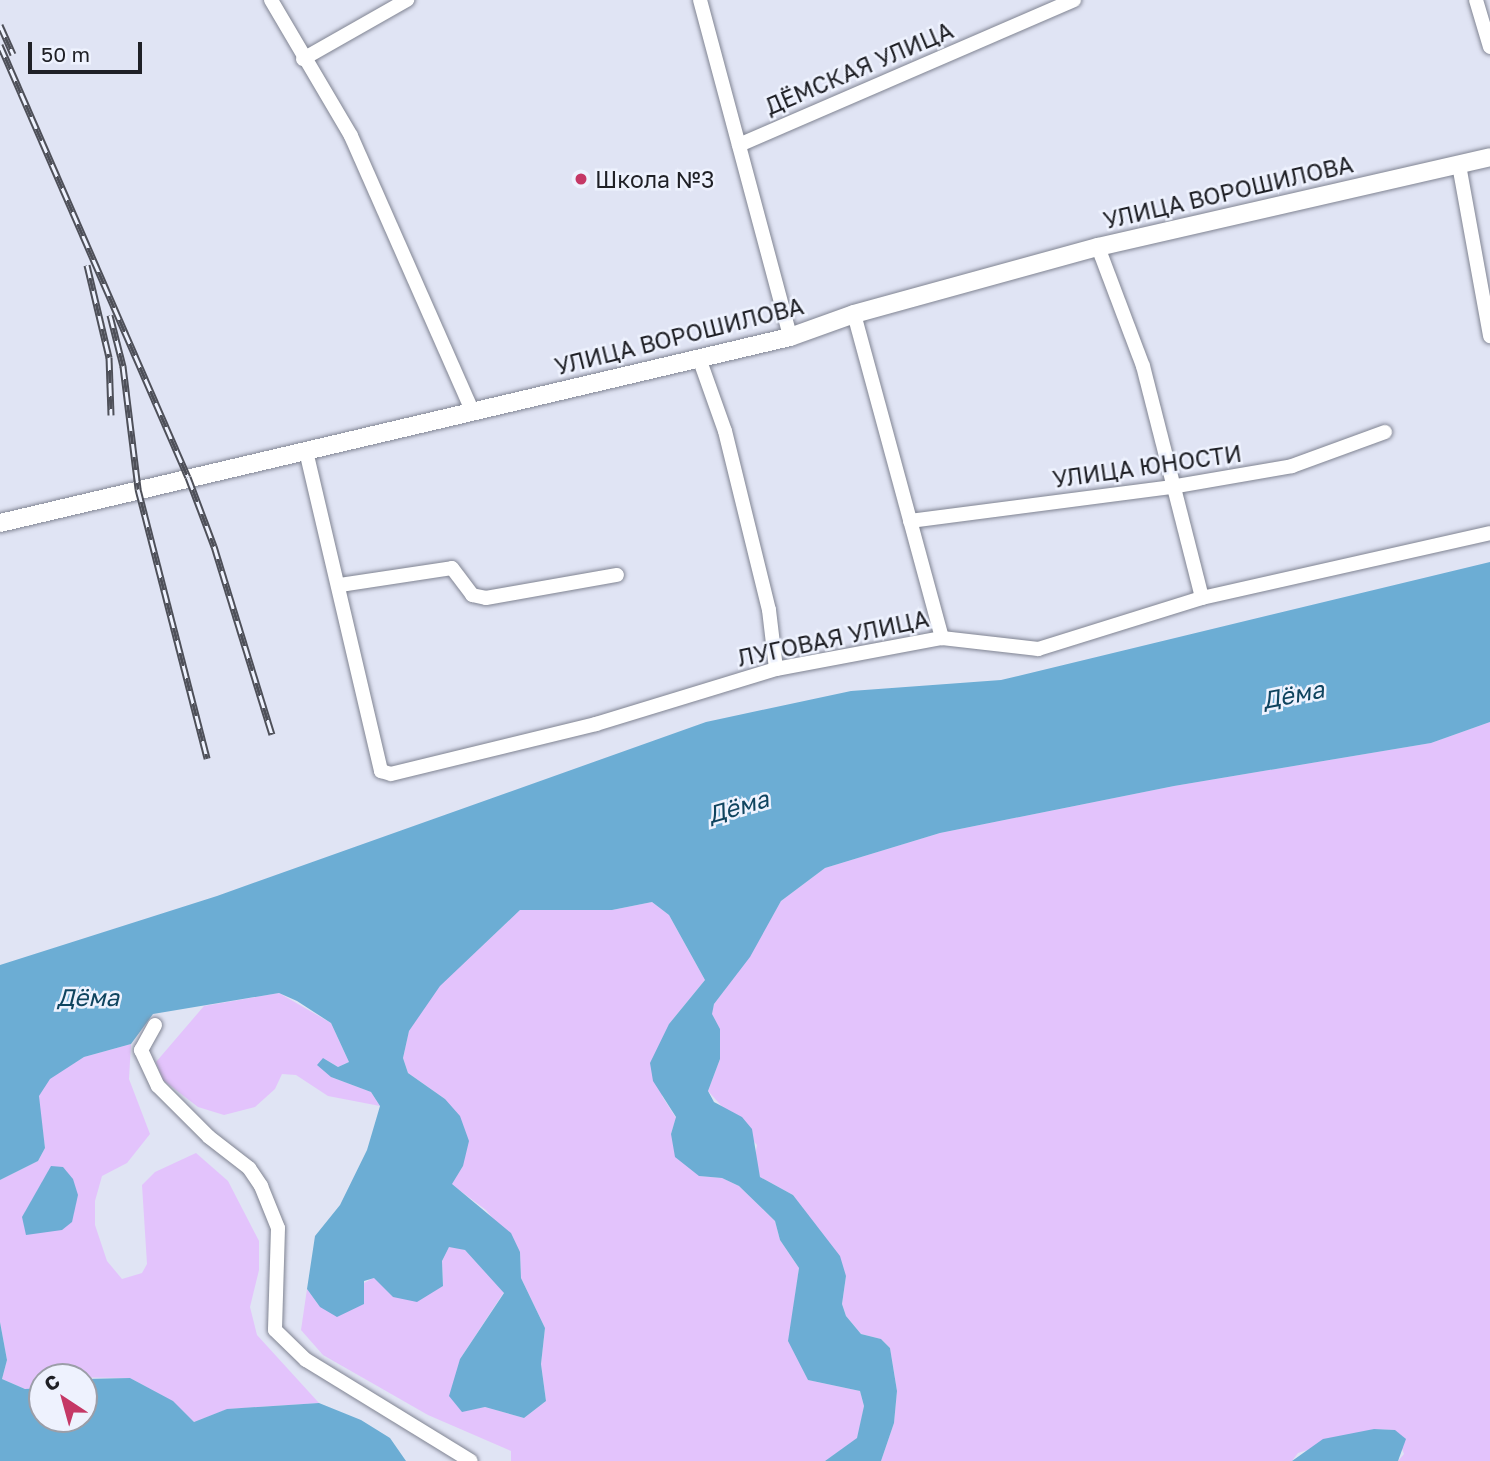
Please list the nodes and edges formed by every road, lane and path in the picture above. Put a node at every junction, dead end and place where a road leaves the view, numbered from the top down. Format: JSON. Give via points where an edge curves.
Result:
{"nodes":[{"id":1,"x":271,"y":0,"type":"edge"},
{"id":2,"x":407,"y":0,"type":"edge"},
{"id":3,"x":700,"y":0,"type":"edge"},
{"id":4,"x":1074,"y":0,"type":"edge"},
{"id":5,"x":1476,"y":0,"type":"edge"},
{"id":6,"x":1490,"y":47,"type":"edge"},
{"id":7,"x":303,"y":59,"type":"junction"},
{"id":8,"x":739,"y":145,"type":"junction"},
{"id":9,"x":1490,"y":157,"type":"edge"},
{"id":10,"x":1459,"y":165,"type":"junction"},
{"id":11,"x":1098,"y":247,"type":"junction"},
{"id":12,"x":854,"y":314,"type":"junction"},
{"id":13,"x":1490,"y":336,"type":"edge"},
{"id":14,"x":790,"y":337,"type":"junction"},
{"id":15,"x":699,"y":358,"type":"junction"},
{"id":16,"x":472,"y":410,"type":"junction"},
{"id":17,"x":1385,"y":432,"type":"dead end"},
{"id":18,"x":306,"y":451,"type":"junction"},
{"id":19,"x":1171,"y":488,"type":"junction"},
{"id":20,"x":910,"y":521,"type":"junction"},
{"id":21,"x":0,"y":523,"type":"edge"},
{"id":22,"x":1490,"y":533,"type":"edge"},
{"id":23,"x":617,"y":575,"type":"dead end"},
{"id":24,"x":340,"y":585,"type":"junction"},
{"id":25,"x":1202,"y":598,"type":"junction"},
{"id":26,"x":942,"y":638,"type":"junction"},
{"id":27,"x":776,"y":669,"type":"junction"},
{"id":28,"x":155,"y":1025,"type":"dead end"},
{"id":29,"x":471,"y":1461,"type":"edge"}],
"edges":[{"from":1,"to":7,"type":"street"},
{"from":2,"to":7,"type":"street"},
{"from":3,"to":8,"type":"street"},
{"from":4,"to":8,"type":"street","name":"ДЁМСКАЯ УЛИЦА"},
{"from":5,"to":6,"type":"street"},
{"from":7,"to":16,"type":"street","via":[[351,136]]},
{"from":8,"to":14,"type":"street"},
{"from":9,"to":10,"type":"street","name":"УЛИЦА ВОРОШИЛОВА"},
{"from":10,"to":11,"type":"street","name":"УЛИЦА ВОРОШИЛОВА"},
{"from":10,"to":13,"type":"street"},
{"from":11,"to":12,"type":"street","name":"УЛИЦА ВОРОШИЛОВА"},
{"from":11,"to":19,"type":"street","via":[[1143,366]]},
{"from":12,"to":14,"type":"street","name":"УЛИЦА ВОРОШИЛОВА"},
{"from":12,"to":20,"type":"street"},
{"from":14,"to":15,"type":"street","name":"УЛИЦА ВОРОШИЛОВА"},
{"from":15,"to":16,"type":"street","name":"УЛИЦА ВОРОШИЛОВА"},
{"from":15,"to":27,"type":"street","via":[[725,431],[769,610]]},
{"from":16,"to":18,"type":"street","name":"УЛИЦА ВОРОШИЛОВА"},
{"from":17,"to":19,"type":"street","name":"УЛИЦА ЮНОСТИ","via":[[1292,466]]},
{"from":18,"to":21,"type":"street","name":"УЛИЦА ВОРОШИЛОВА"},
{"from":18,"to":24,"type":"street"},
{"from":19,"to":20,"type":"street","name":"УЛИЦА ЮНОСТИ"},
{"from":19,"to":25,"type":"street"},
{"from":20,"to":26,"type":"street"},
{"from":22,"to":25,"type":"street","name":"ЛУГОВАЯ УЛИЦА"},
{"from":23,"to":24,"type":"street","via":[[486,598],[472,595],[452,568]]},
{"from":24,"to":27,"type":"street","name":"ЛУГОВАЯ УЛИЦА","via":[[381,771],[391,774],[596,724]]},
{"from":25,"to":26,"type":"street","name":"ЛУГОВАЯ УЛИЦА","via":[[1038,649]]},
{"from":26,"to":27,"type":"street","name":"ЛУГОВАЯ УЛИЦА"},
{"from":28,"to":29,"type":"street","via":[[141,1050],[158,1086],[209,1138],[249,1168],[270,1207],[278,1228],[275,1331],[306,1360]]}]}
